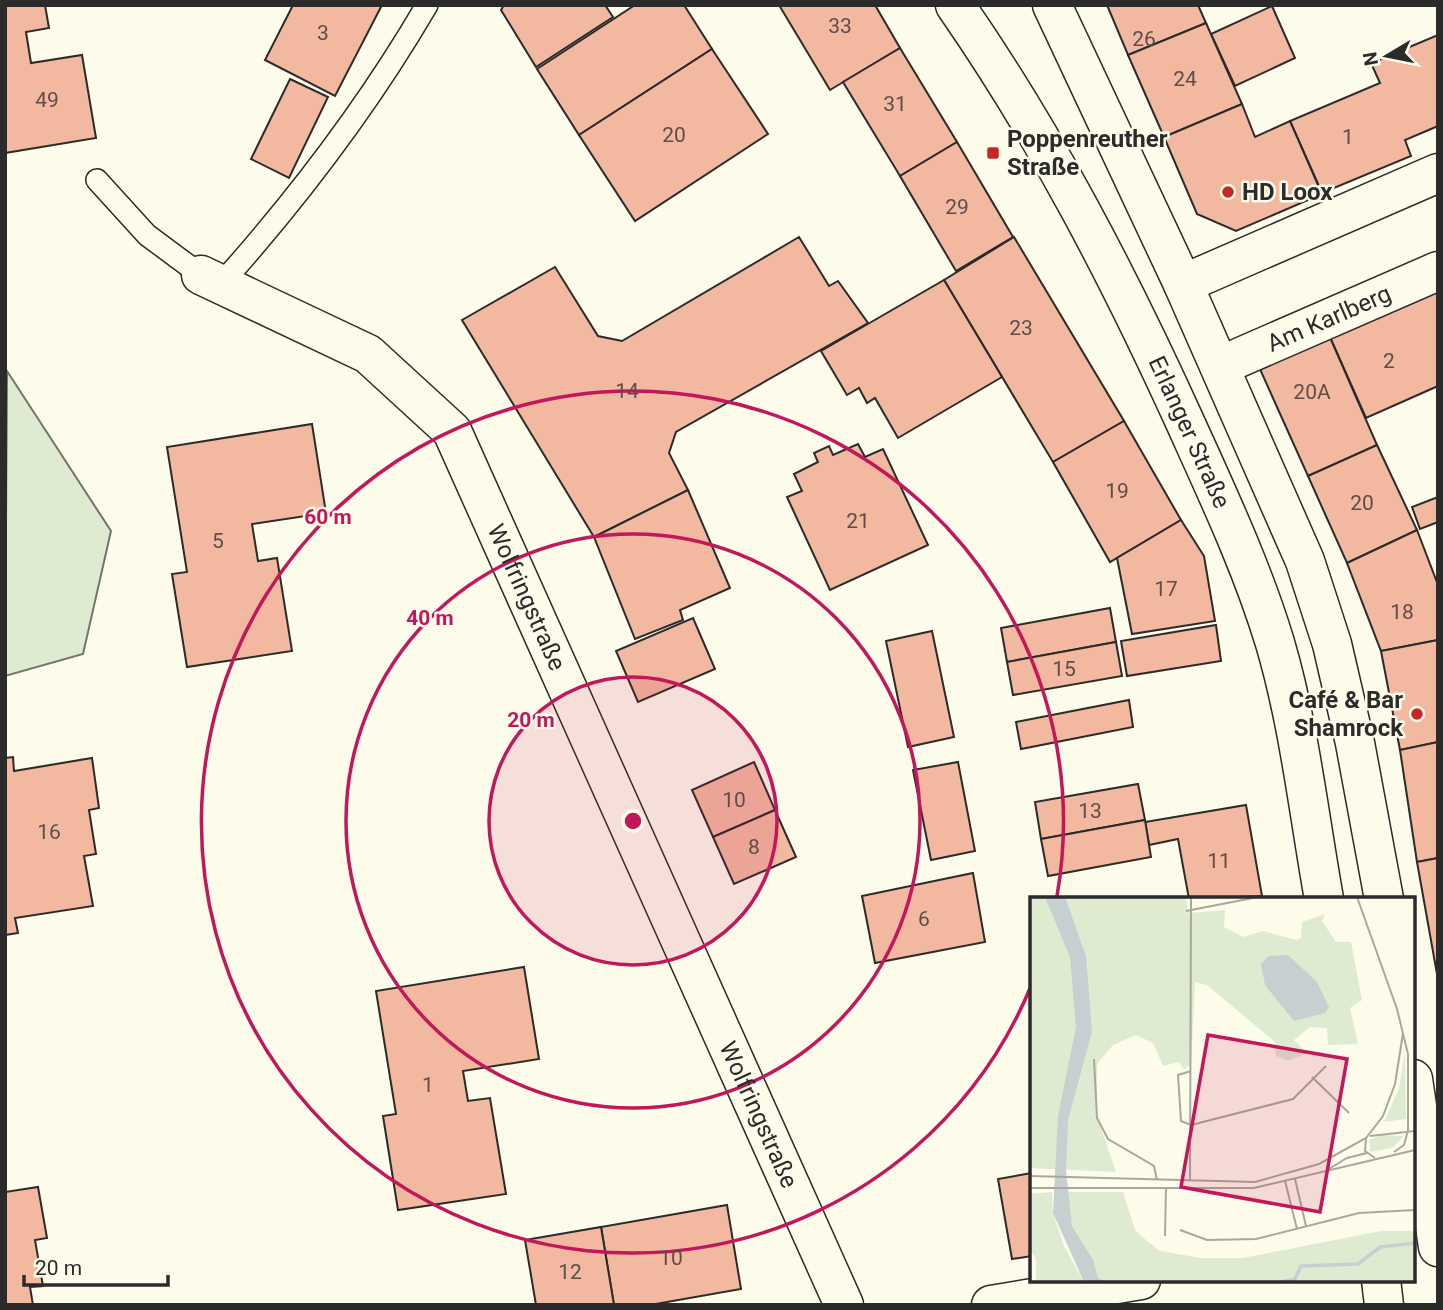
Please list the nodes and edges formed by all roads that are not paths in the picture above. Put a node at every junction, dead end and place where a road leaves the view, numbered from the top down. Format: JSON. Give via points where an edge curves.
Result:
{"nodes":[{"id":1,"x":427,"y":5,"type":"edge"},
{"id":2,"x":955,"y":5,"type":"edge"},
{"id":3,"x":1052,"y":5,"type":"edge"},
{"id":4,"x":1438,"y":173,"type":"edge"},
{"id":5,"x":97,"y":180,"type":"dead end"},
{"id":6,"x":1438,"y":271,"type":"edge"},
{"id":7,"x":211,"y":280,"type":"junction"},
{"id":8,"x":1182,"y":284,"type":"junction"},
{"id":9,"x":1220,"y":366,"type":"junction"},
{"id":10,"x":1324,"y":897,"type":"edge"},
{"id":11,"x":1384,"y":897,"type":"edge"},
{"id":12,"x":1415,"y":1092,"type":"edge"},
{"id":13,"x":1438,"y":1247,"type":"edge"},
{"id":14,"x":1129,"y":1282,"type":"edge"},
{"id":15,"x":1381,"y":1282,"type":"edge"},
{"id":16,"x":844,"y":1305,"type":"edge"},
{"id":17,"x":990,"y":1305,"type":"edge"},
{"id":18,"x":1384,"y":1305,"type":"edge"}],
"edges":[{"from":1,"to":7,"type":"lane","via":[[389,70],[287,209]]},
{"from":2,"to":10,"type":"main road","name":"Erlanger Straße","via":[[1000,70],[1083,213],[1161,368],[1231,524],[1275,644]]},
{"from":3,"to":8,"type":"main road"},
{"from":4,"to":8,"type":"main road"},
{"from":5,"to":7,"type":"lane","via":[[147,235]]},
{"from":6,"to":9,"type":"main road","name":"Am Karlberg"},
{"from":7,"to":16,"type":"main road","name":"Wolfringstraße","via":[[368,354],[452,431]]},
{"from":8,"to":9,"type":"main road"},
{"from":9,"to":11,"type":"main road","via":[[1305,561],[1332,644]]},
{"from":12,"to":13,"type":"main road"},
{"from":14,"to":17,"type":"main road"},
{"from":15,"to":18,"type":"main road"}]}
